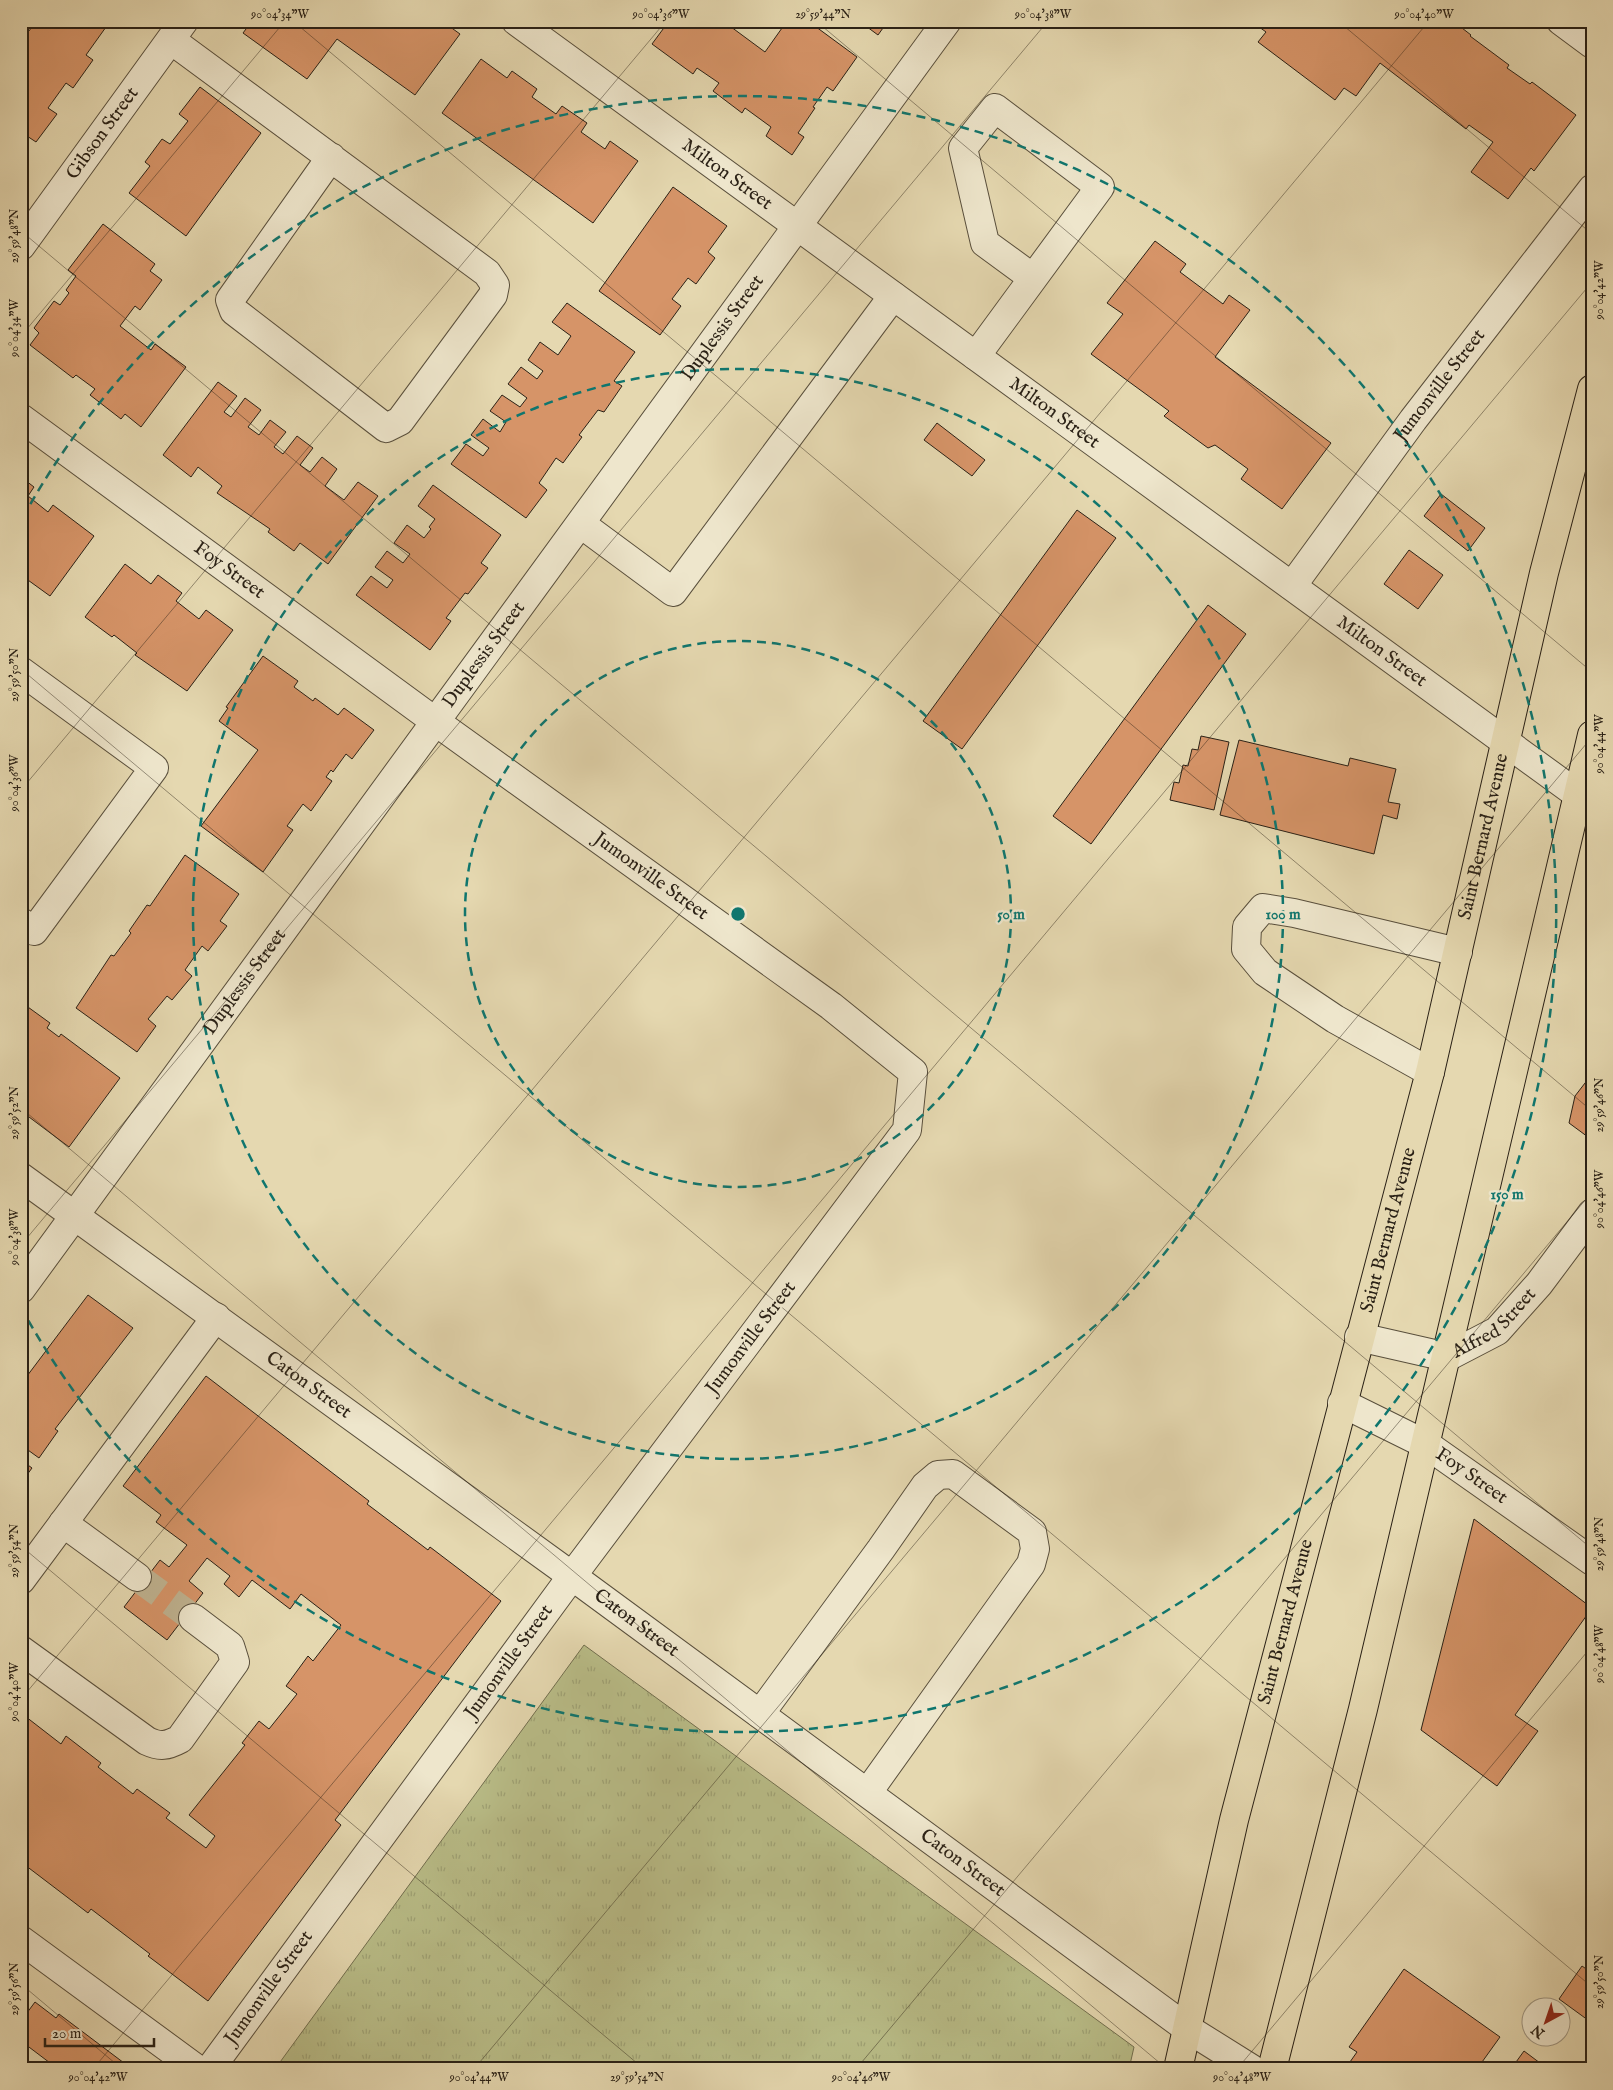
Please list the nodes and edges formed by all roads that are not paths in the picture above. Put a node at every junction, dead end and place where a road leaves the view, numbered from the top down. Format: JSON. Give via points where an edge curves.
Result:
{"nodes":[{"id":1,"x":516,"y":21,"type":"edge"},
{"id":2,"x":947,"y":21,"type":"edge"},
{"id":3,"x":1561,"y":21,"type":"edge"},
{"id":4,"x":177,"y":30,"type":"edge"},
{"id":5,"x":1592,"y":44,"type":"edge"},
{"id":6,"x":331,"y":157,"type":"junction"},
{"id":7,"x":1592,"y":189,"type":"edge"},
{"id":8,"x":798,"y":227,"type":"junction"},
{"id":9,"x":21,"y":246,"type":"edge"},
{"id":10,"x":1033,"y":278,"type":"junction"},
{"id":11,"x":893,"y":296,"type":"junction"},
{"id":12,"x":976,"y":356,"type":"junction"},
{"id":13,"x":1592,"y":389,"type":"edge"},
{"id":14,"x":21,"y":418,"type":"edge"},
{"id":15,"x":581,"y":524,"type":"junction"},
{"id":16,"x":1292,"y":586,"type":"junction"},
{"id":17,"x":21,"y":670,"type":"edge"},
{"id":18,"x":436,"y":722,"type":"junction"},
{"id":19,"x":1592,"y":735,"type":"edge"},
{"id":20,"x":1504,"y":742,"type":"junction"},
{"id":21,"x":1585,"y":800,"type":"edge"},
{"id":22,"x":21,"y":922,"type":"edge"},
{"id":23,"x":1458,"y":952,"type":"junction"},
{"id":24,"x":1430,"y":1072,"type":"junction"},
{"id":25,"x":21,"y":1177,"type":"edge"},
{"id":26,"x":1592,"y":1213,"type":"edge"},
{"id":27,"x":75,"y":1216,"type":"junction"},
{"id":28,"x":21,"y":1289,"type":"edge"},
{"id":29,"x":216,"y":1317,"type":"junction"},
{"id":30,"x":1359,"y":1338,"type":"junction"},
{"id":31,"x":1447,"y":1357,"type":"junction"},
{"id":32,"x":1342,"y":1403,"type":"junction"},
{"id":33,"x":1426,"y":1444,"type":"junction"},
{"id":34,"x":63,"y":1523,"type":"junction"},
{"id":35,"x":1592,"y":1562,"type":"edge"},
{"id":36,"x":572,"y":1576,"type":"junction"},
{"id":37,"x":136,"y":1577,"type":"tunnel mouth"},
{"id":38,"x":21,"y":1580,"type":"edge"},
{"id":39,"x":193,"y":1618,"type":"tunnel mouth"},
{"id":40,"x":21,"y":1650,"type":"edge"},
{"id":41,"x":760,"y":1714,"type":"junction"},
{"id":42,"x":868,"y":1792,"type":"junction"},
{"id":43,"x":21,"y":1940,"type":"edge"},
{"id":44,"x":1188,"y":2029,"type":"junction"},
{"id":45,"x":197,"y":2069,"type":"edge"},
{"id":46,"x":210,"y":2069,"type":"edge"},
{"id":47,"x":1178,"y":2069,"type":"edge"},
{"id":48,"x":1252,"y":2069,"type":"edge"},
{"id":49,"x":1272,"y":2069,"type":"edge"}],
"edges":[{"from":1,"to":8,"type":"street","name":"Milton Street"},
{"from":2,"to":8,"type":"street","name":"Duplessis Street"},
{"from":3,"to":5,"type":"street"},
{"from":4,"to":6,"type":"street"},
{"from":4,"to":9,"type":"street","name":"Gibson Street"},
{"from":6,"to":6,"type":"street","via":[[487,273],[495,285],[493,295],[400,421],[386,428],[234,311],[230,300]]},
{"from":7,"to":16,"type":"street","name":"Jumonville Street","via":[[1413,420]]},
{"from":8,"to":11,"type":"street","name":"Milton Street"},
{"from":8,"to":15,"type":"street","name":"Duplessis Street"},
{"from":10,"to":10,"type":"street","via":[[1100,187],[995,108],[963,148],[985,242]]},
{"from":10,"to":12,"type":"street"},
{"from":11,"to":12,"type":"street","name":"Milton Street"},
{"from":11,"to":15,"type":"street","via":[[673,592]]},
{"from":12,"to":16,"type":"street","name":"Milton Street"},
{"from":13,"to":20,"type":"main road","name":"Saint Bernard Avenue"},
{"from":14,"to":18,"type":"street","name":"Foy Street"},
{"from":15,"to":18,"type":"street","name":"Duplessis Street"},
{"from":16,"to":20,"type":"street","name":"Milton Street"},
{"from":17,"to":22,"type":"street","via":[[154,768],[34,931]]},
{"from":18,"to":27,"type":"street","name":"Duplessis Street"},
{"from":18,"to":36,"type":"street","name":"Jumonville Street","via":[[823,1000],[914,1072],[907,1130]]},
{"from":19,"to":21,"type":"main road"},
{"from":20,"to":21,"type":"street","name":"Milton Street"},
{"from":20,"to":23,"type":"main road","name":"Saint Bernard Avenue"},
{"from":21,"to":31,"type":"main road"},
{"from":23,"to":24,"type":"main road","name":"Saint Bernard Avenue"},
{"from":23,"to":24,"type":"street","via":[[1263,908],[1247,927],[1246,949],[1265,972],[1335,1019]]},
{"from":24,"to":30,"type":"main road","name":"Saint Bernard Avenue"},
{"from":25,"to":27,"type":"street","name":"Caton Street"},
{"from":26,"to":31,"type":"street","name":"Alfred Street","via":[[1540,1284],[1497,1332]]},
{"from":27,"to":28,"type":"street","name":"Duplessis Street"},
{"from":27,"to":29,"type":"street","name":"Caton Street"},
{"from":29,"to":34,"type":"street"},
{"from":29,"to":36,"type":"street","name":"Caton Street"},
{"from":30,"to":31,"type":"street","name":"Alfred Street"},
{"from":30,"to":32,"type":"main road","name":"Saint Bernard Avenue"},
{"from":31,"to":33,"type":"main road"},
{"from":32,"to":33,"type":"street","name":"Foy Street"},
{"from":32,"to":44,"type":"main road","name":"Saint Bernard Avenue","via":[[1234,1820]]},
{"from":33,"to":35,"type":"street","name":"Foy Street"},
{"from":33,"to":49,"type":"main road","via":[[1364,1709]]},
{"from":34,"to":37,"type":"street"},
{"from":34,"to":38,"type":"street"},
{"from":36,"to":41,"type":"street","name":"Caton Street"},
{"from":36,"to":46,"type":"street","name":"Jumonville Street"},
{"from":39,"to":40,"type":"street","via":[[230,1646],[235,1662],[180,1739],[169,1745],[157,1746],[147,1741]]},
{"from":41,"to":42,"type":"street","name":"Caton Street"},
{"from":41,"to":42,"type":"street","via":[[925,1486],[938,1475],[953,1474],[1032,1532],[1035,1549],[1032,1564]]},
{"from":42,"to":44,"type":"street","name":"Caton Street"},
{"from":43,"to":45,"type":"street"},
{"from":44,"to":47,"type":"main road","name":"Saint Bernard Avenue"},
{"from":44,"to":48,"type":"street","name":"Caton Street"}]}
